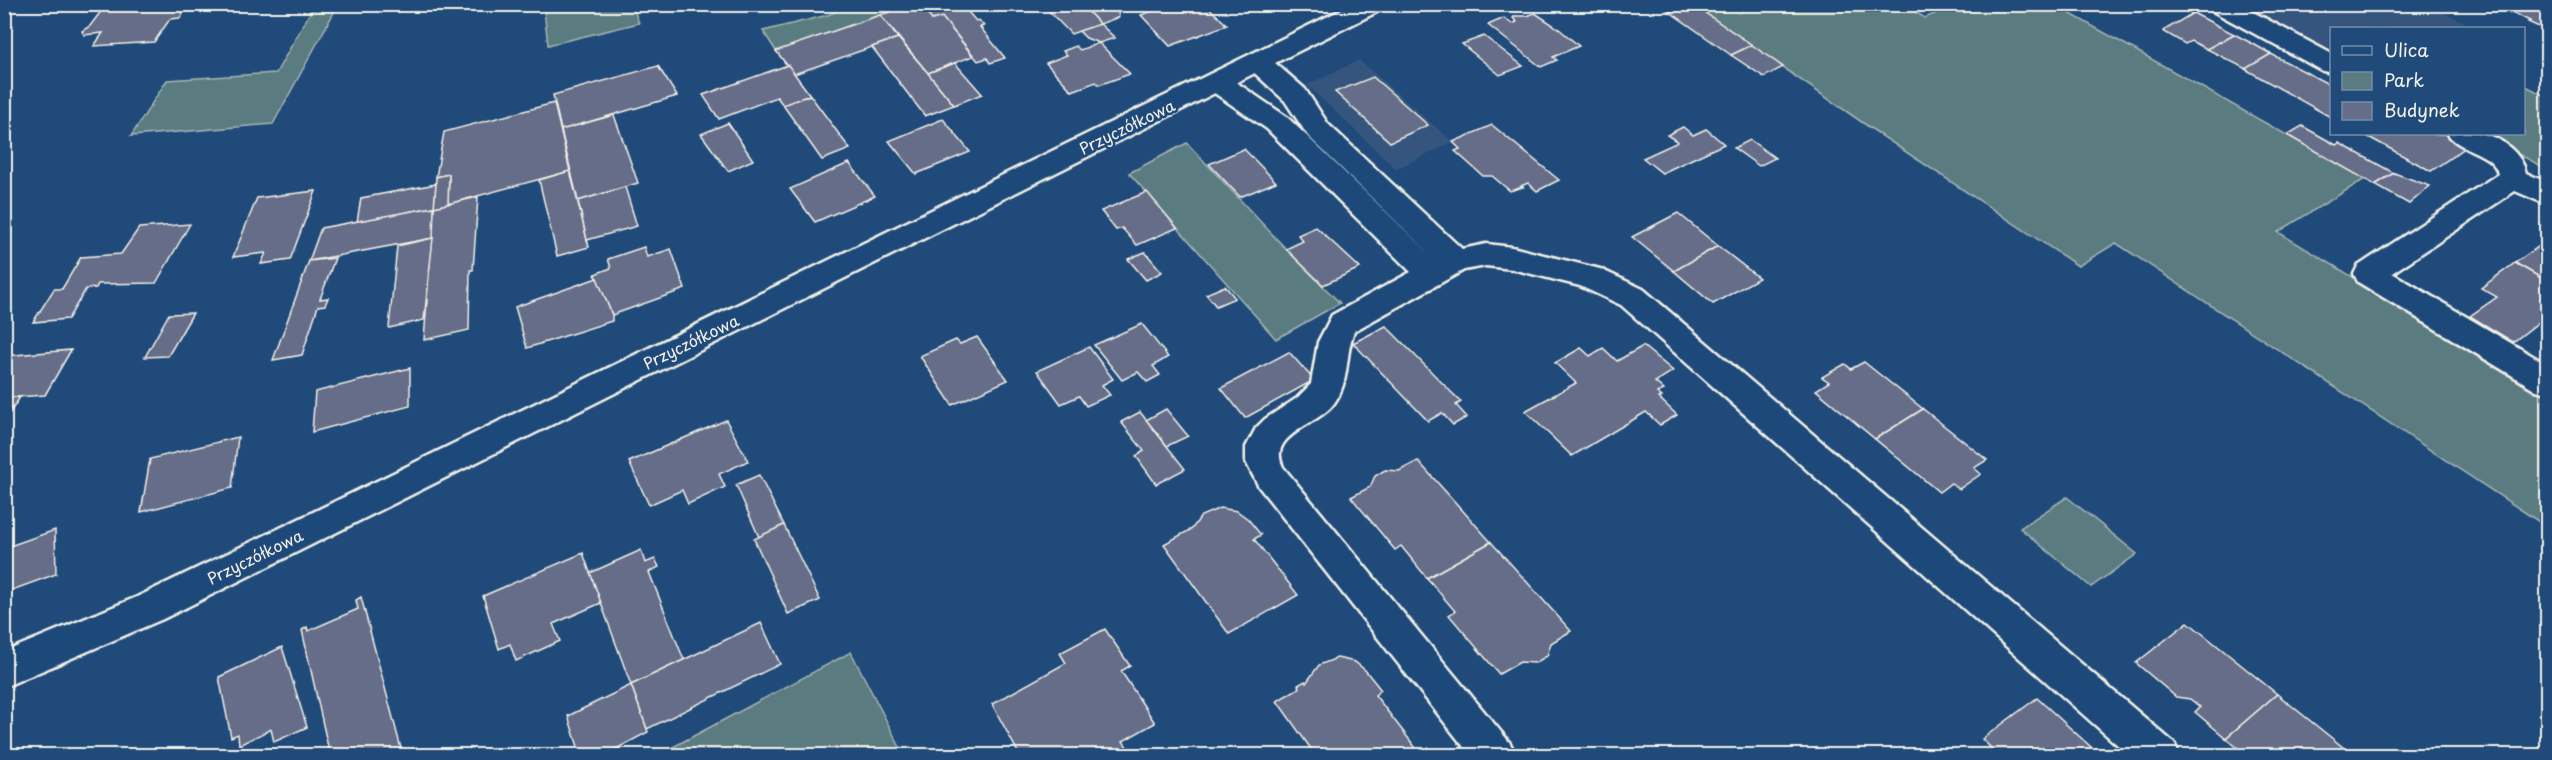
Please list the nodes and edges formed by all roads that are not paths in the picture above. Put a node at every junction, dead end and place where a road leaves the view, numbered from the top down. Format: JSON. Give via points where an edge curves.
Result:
{"nodes":[{"id":1,"x":1374,"y":4,"type":"edge"},
{"id":2,"x":2218,"y":4,"type":"edge"},
{"id":3,"x":1258,"y":62,"type":"junction"},
{"id":4,"x":2330,"y":64,"type":"edge"},
{"id":5,"x":1217,"y":82,"type":"junction"},
{"id":6,"x":2464,"y":135,"type":"edge"},
{"id":7,"x":2513,"y":178,"type":"junction"},
{"id":8,"x":2547,"y":195,"type":"edge"},
{"id":9,"x":1444,"y":267,"type":"junction"},
{"id":10,"x":2547,"y":381,"type":"edge"},
{"id":11,"x":4,"y":670,"type":"edge"},
{"id":12,"x":1496,"y":756,"type":"edge"},
{"id":13,"x":2160,"y":756,"type":"edge"}],
"edges":[{"from":1,"to":3,"type":"street","name":"Przyczółkowa"},
{"from":2,"to":4,"type":"street"},
{"from":3,"to":5,"type":"street","name":"Przyczółkowa"},
{"from":3,"to":9,"type":"street","via":[[1295,94],[1318,130]]},
{"from":5,"to":9,"type":"street","via":[[1277,123]]},
{"from":5,"to":11,"type":"street","name":"Przyczółkowa","via":[[150,608]]},
{"from":6,"to":7,"type":"street","via":[[2510,163]]},
{"from":7,"to":8,"type":"street"},
{"from":7,"to":10,"type":"street","via":[[2369,274]]},
{"from":9,"to":12,"type":"street","via":[[1343,323],[1334,337],[1325,390],[1313,405],[1272,431],[1263,460],[1271,477]]},
{"from":9,"to":13,"type":"street","via":[[1486,255],[1512,258],[1588,277],[1632,297]]}]}
